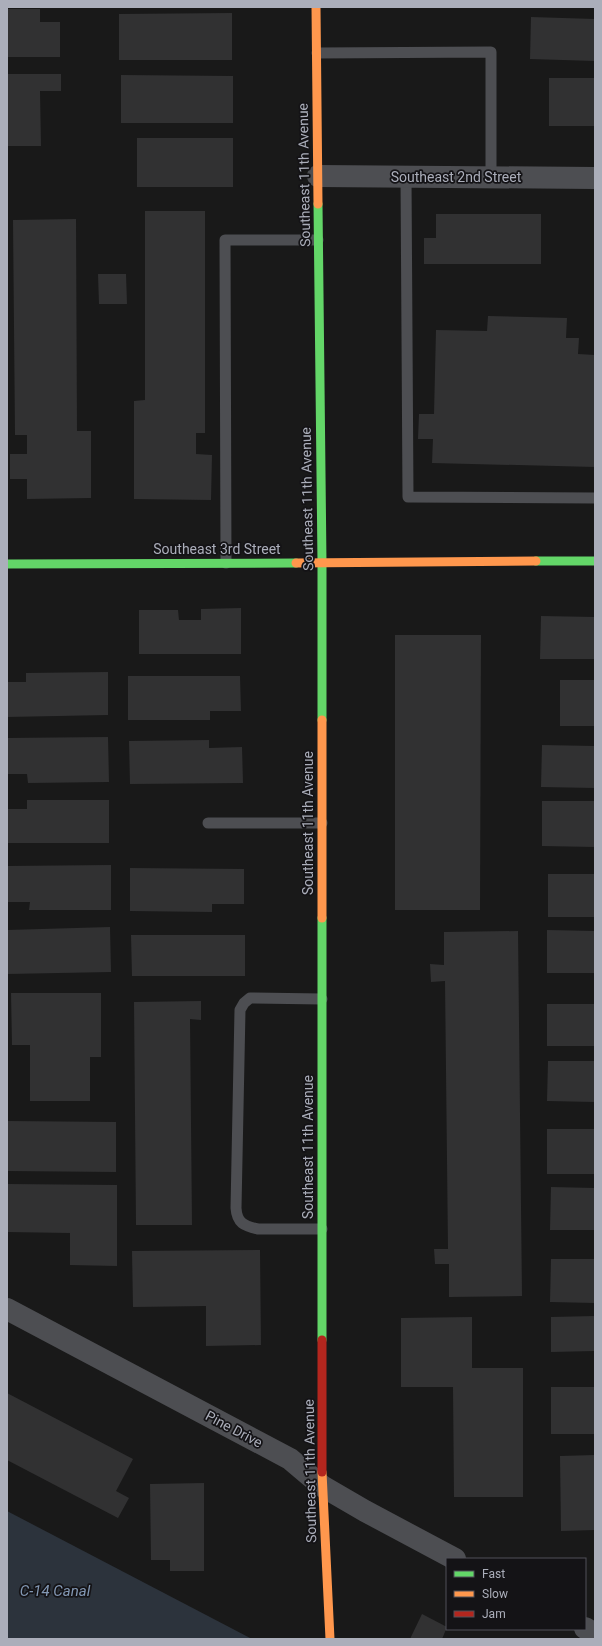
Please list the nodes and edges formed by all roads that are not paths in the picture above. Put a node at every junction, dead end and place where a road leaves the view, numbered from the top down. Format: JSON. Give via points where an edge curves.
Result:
{"nodes":[{"id":1,"x":316,"y":7,"type":"edge"},
{"id":2,"x":317,"y":53,"type":"junction"},
{"id":3,"x":318,"y":176,"type":"junction"},
{"id":4,"x":406,"y":177,"type":"junction"},
{"id":5,"x":491,"y":178,"type":"junction"},
{"id":6,"x":595,"y":178,"type":"edge"},
{"id":7,"x":318,"y":240,"type":"junction"},
{"id":8,"x":595,"y":498,"type":"edge"},
{"id":9,"x":7,"y":550,"type":"edge"},
{"id":10,"x":595,"y":561,"type":"edge"},
{"id":11,"x":226,"y":563,"type":"junction"},
{"id":12,"x":322,"y":563,"type":"junction"},
{"id":13,"x":7,"y":564,"type":"edge"},
{"id":14,"x":208,"y":823,"type":"dead end"},
{"id":15,"x":322,"y":823,"type":"junction"},
{"id":16,"x":322,"y":999,"type":"junction"},
{"id":17,"x":322,"y":1229,"type":"junction"},
{"id":18,"x":7,"y":1309,"type":"edge"},
{"id":19,"x":322,"y":1486,"type":"junction"},
{"id":20,"x":453,"y":1558,"type":"edge"},
{"id":21,"x":586,"y":1629,"type":"edge"},
{"id":22,"x":595,"y":1634,"type":"edge"},
{"id":23,"x":330,"y":1639,"type":"edge"}],
"edges":[{"from":1,"to":2,"type":"street","name":"Southeast 11th Avenue"},
{"from":2,"to":3,"type":"street","name":"Southeast 11th Avenue"},
{"from":2,"to":5,"type":"lane","via":[[491,52]]},
{"from":3,"to":4,"type":"street","name":"Southeast 2nd Street"},
{"from":3,"to":7,"type":"street","name":"Southeast 11th Avenue"},
{"from":4,"to":5,"type":"street","name":"Southeast 2nd Street"},
{"from":4,"to":8,"type":"lane","via":[[408,497]]},
{"from":5,"to":6,"type":"street","name":"Southeast 2nd Street"},
{"from":7,"to":11,"type":"lane","via":[[225,240]]},
{"from":7,"to":12,"type":"street","name":"Southeast 11th Avenue"},
{"from":9,"to":13,"type":"lane"},
{"from":10,"to":12,"type":"street","name":"Southeast 3rd Street"},
{"from":11,"to":12,"type":"street","name":"Southeast 3rd Street"},
{"from":11,"to":13,"type":"street","name":"Southeast 3rd Street"},
{"from":12,"to":15,"type":"street","name":"Southeast 11th Avenue"},
{"from":14,"to":15,"type":"lane"},
{"from":15,"to":16,"type":"street","name":"Southeast 11th Avenue"},
{"from":16,"to":17,"type":"street","name":"Southeast 11th Avenue"},
{"from":16,"to":17,"type":"lane","via":[[250,998],[240,1010],[236,1208],[237,1217],[248,1227]]},
{"from":17,"to":19,"type":"street","name":"Southeast 11th Avenue"},
{"from":18,"to":19,"type":"street","name":"Pine Drive","via":[[290,1459]]},
{"from":19,"to":20,"type":"street","name":"Pine Drive"},
{"from":19,"to":23,"type":"street","name":"Southeast 11th Avenue"},
{"from":21,"to":22,"type":"street"}]}
